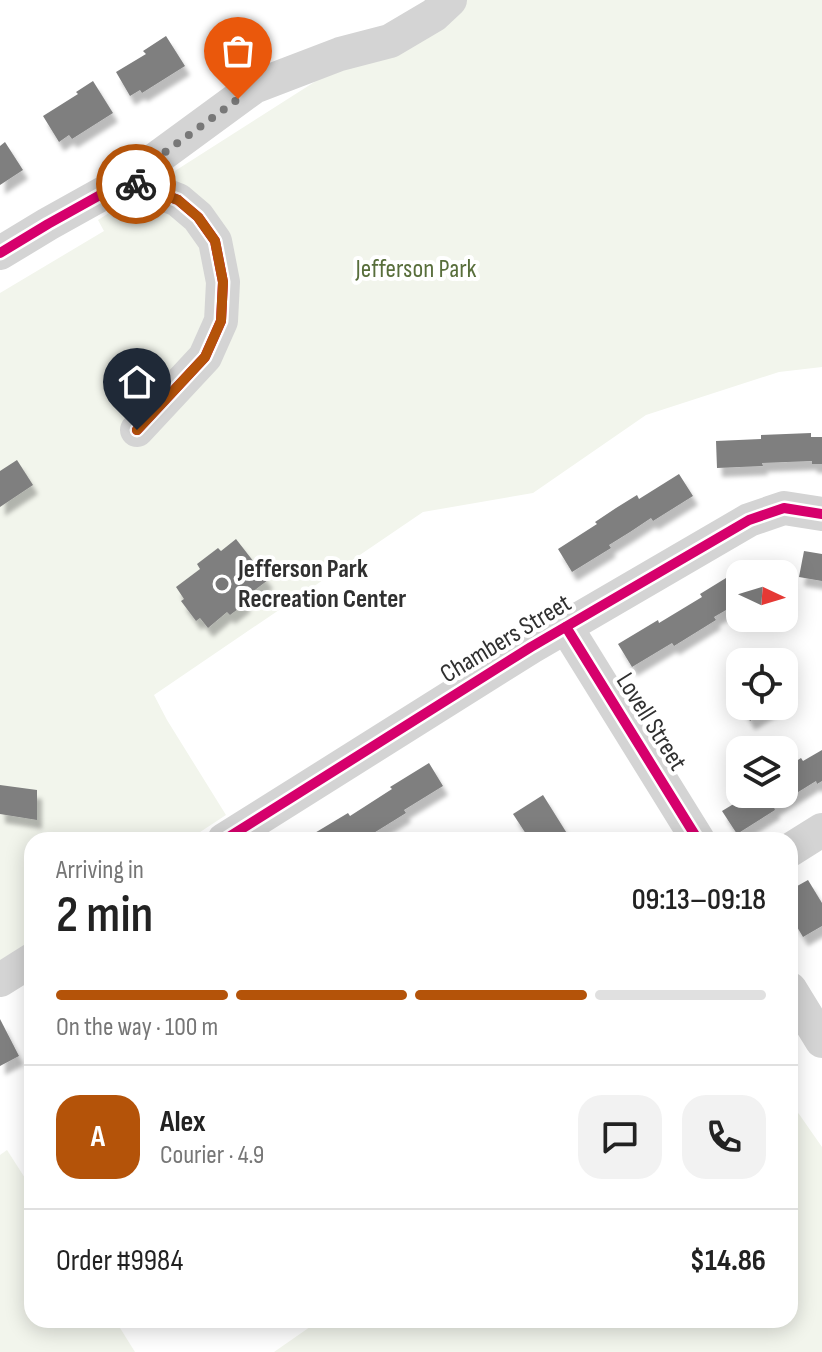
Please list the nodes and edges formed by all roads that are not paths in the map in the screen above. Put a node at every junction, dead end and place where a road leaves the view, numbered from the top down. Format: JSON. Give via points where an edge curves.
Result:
{"nodes":[{"id":1,"x":450,"y":0,"type":"edge"},
{"id":2,"x":127,"y":180,"type":"junction"},
{"id":3,"x":0,"y":253,"type":"edge"},
{"id":4,"x":137,"y":430,"type":"dead end"},
{"id":5,"x":822,"y":514,"type":"edge"},
{"id":6,"x":566,"y":627,"type":"junction"},
{"id":7,"x":822,"y":830,"type":"edge"},
{"id":8,"x":259,"y":831,"type":"edge"},
{"id":9,"x":693,"y":832,"type":"edge"},
{"id":10,"x":798,"y":845,"type":"edge"},
{"id":11,"x":24,"y":965,"type":"edge"},
{"id":12,"x":0,"y":980,"type":"edge"},
{"id":13,"x":798,"y":1002,"type":"edge"},
{"id":14,"x":822,"y":1041,"type":"edge"}],
"edges":[{"from":1,"to":2,"type":"street","via":[[390,41],[254,87]]},
{"from":2,"to":3,"type":"street"},
{"from":2,"to":4,"type":"street","via":[[178,200],[198,217],[215,241],[223,282],[221,321],[205,357]]},
{"from":5,"to":6,"type":"street","name":"Chambers Street","via":[[784,508],[749,520]]},
{"from":6,"to":8,"type":"street","name":"Chambers Street"},
{"from":6,"to":9,"type":"street","name":"Lovell Street"},
{"from":7,"to":10,"type":"street"},
{"from":11,"to":12,"type":"street"},
{"from":13,"to":14,"type":"street"}]}
